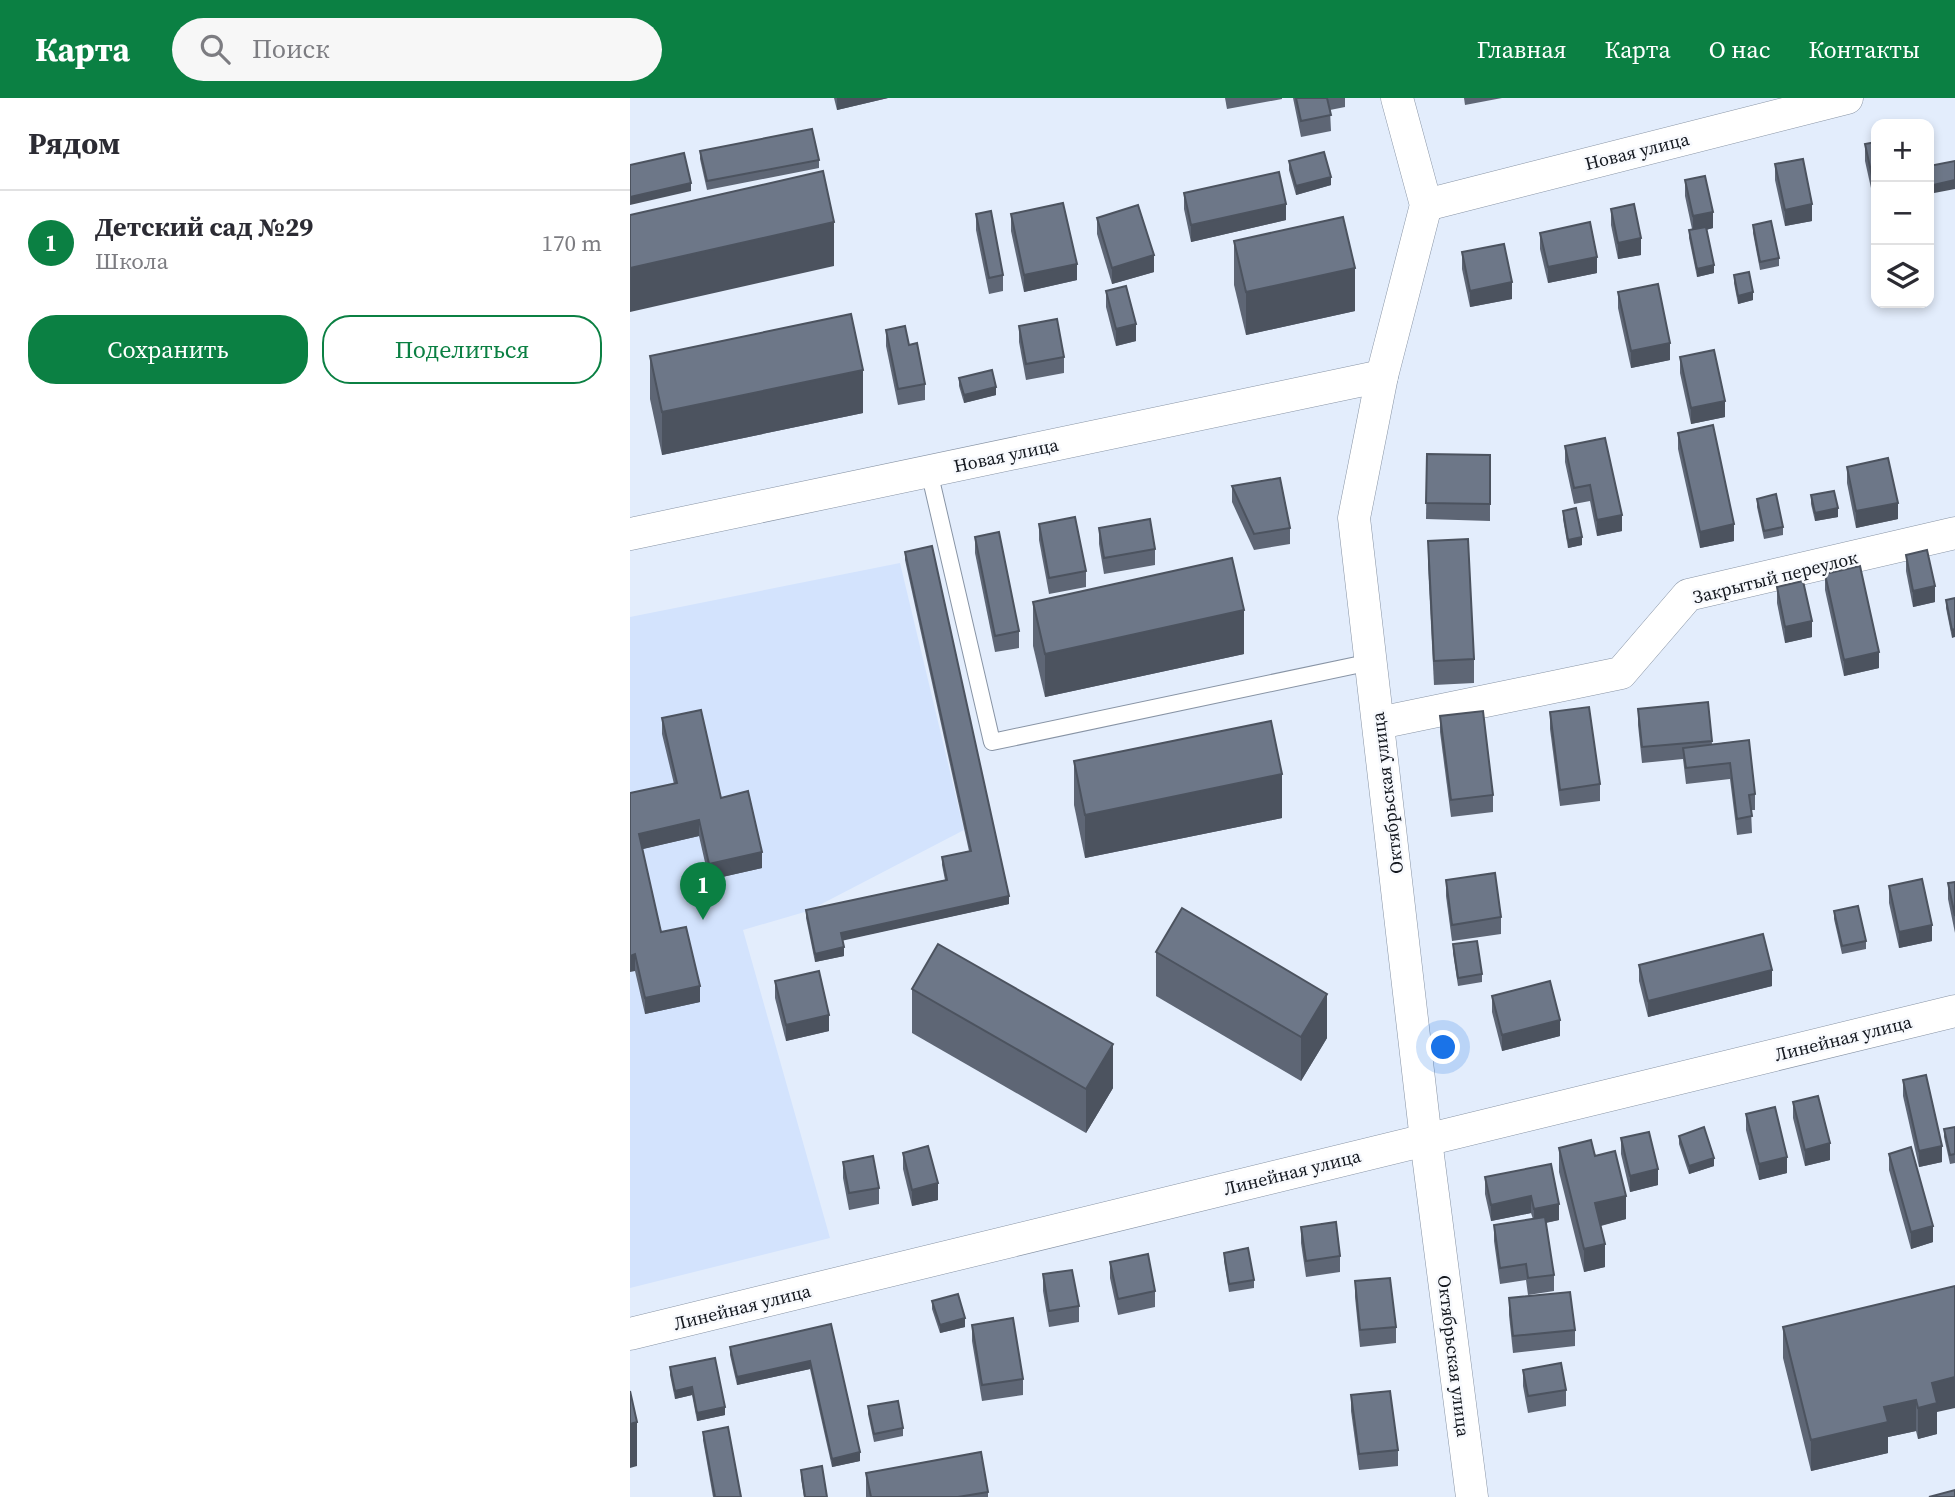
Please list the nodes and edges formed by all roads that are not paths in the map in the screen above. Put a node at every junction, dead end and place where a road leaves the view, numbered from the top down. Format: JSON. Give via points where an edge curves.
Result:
{"nodes":[{"id":1,"x":1397,"y":98,"type":"edge"},
{"id":2,"x":1847,"y":98,"type":"edge"},
{"id":3,"x":1426,"y":205,"type":"junction"},
{"id":4,"x":1382,"y":376,"type":"junction"},
{"id":5,"x":929,"y":471,"type":"junction"},
{"id":6,"x":1955,"y":533,"type":"edge"},
{"id":7,"x":630,"y":534,"type":"edge"},
{"id":8,"x":1371,"y":662,"type":"junction"},
{"id":9,"x":1379,"y":723,"type":"junction"},
{"id":10,"x":1955,"y":1011,"type":"edge"},
{"id":11,"x":1426,"y":1140,"type":"junction"},
{"id":12,"x":630,"y":1334,"type":"edge"},
{"id":13,"x":1472,"y":1497,"type":"edge"}],
"edges":[{"from":1,"to":3,"type":"street","name":"Октябрьская улица"},
{"from":2,"to":3,"type":"street","name":"Новая улица"},
{"from":3,"to":4,"type":"street","name":"Октябрьская улица"},
{"from":4,"to":5,"type":"street","name":"Новая улица"},
{"from":4,"to":8,"type":"street","name":"Октябрьская улица","via":[[1354,518]]},
{"from":5,"to":7,"type":"street","name":"Новая улица"},
{"from":5,"to":8,"type":"lane","via":[[992,742]]},
{"from":6,"to":9,"type":"street","name":"Закрытый переулок","via":[[1688,595],[1620,673]]},
{"from":8,"to":9,"type":"street","name":"Октябрьская улица"},
{"from":9,"to":11,"type":"street","name":"Октябрьская улица"},
{"from":10,"to":11,"type":"street","name":"Линейная улица"},
{"from":11,"to":12,"type":"street","name":"Линейная улица"},
{"from":11,"to":13,"type":"street","name":"Октябрьская улица"}]}
